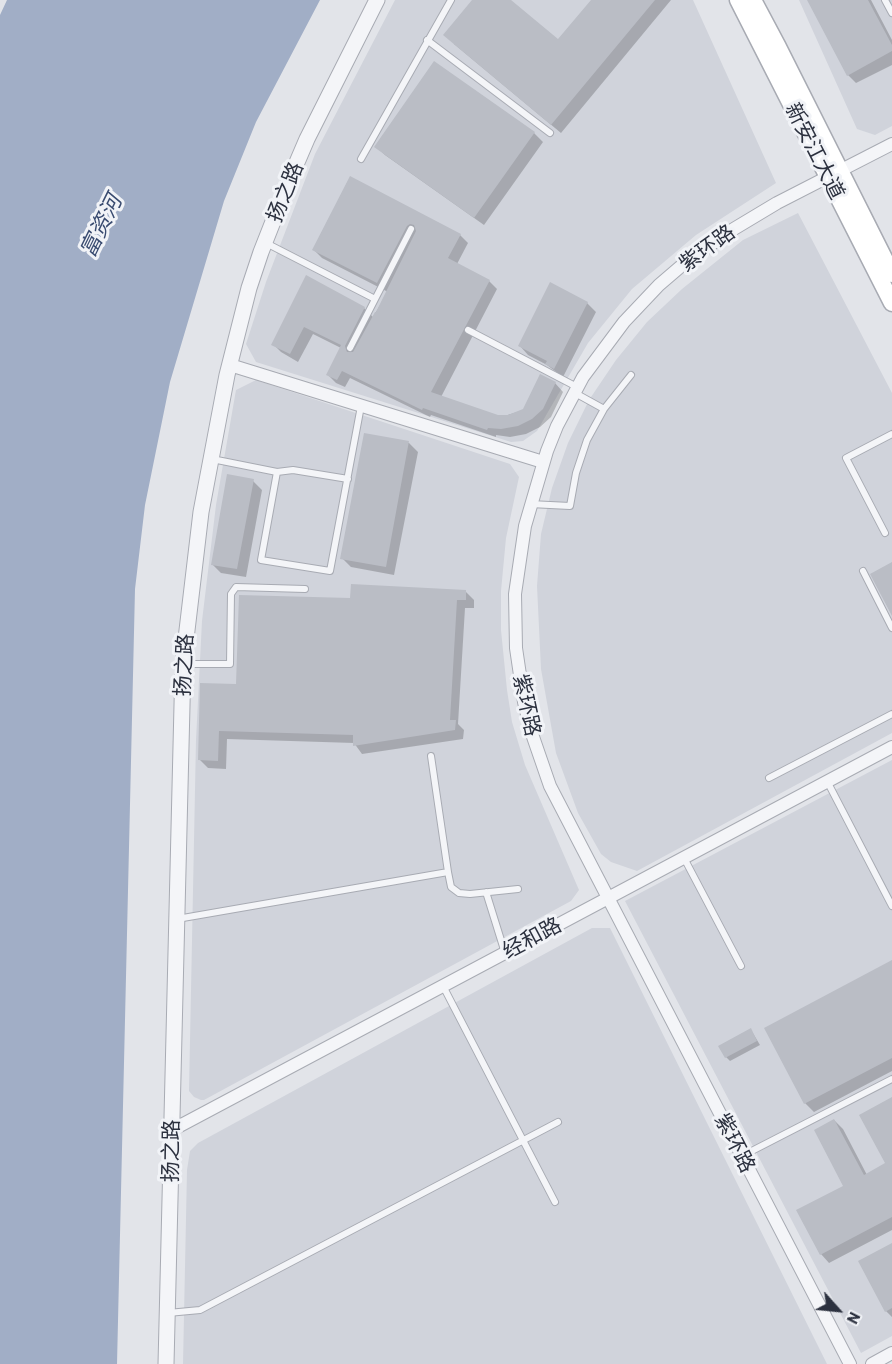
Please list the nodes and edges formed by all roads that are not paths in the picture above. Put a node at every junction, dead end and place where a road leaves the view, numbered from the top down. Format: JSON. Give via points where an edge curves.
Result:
{"nodes":[{"id":1,"x":377,"y":0,"type":"edge"},
{"id":2,"x":451,"y":0,"type":"edge"},
{"id":3,"x":738,"y":0,"type":"edge"},
{"id":4,"x":753,"y":0,"type":"edge"},
{"id":5,"x":885,"y":0,"type":"edge"},
{"id":6,"x":892,"y":13,"type":"edge"},
{"id":7,"x":427,"y":40,"type":"junction"},
{"id":8,"x":550,"y":133,"type":"dead end"},
{"id":9,"x":892,"y":144,"type":"edge"},
{"id":10,"x":361,"y":159,"type":"dead end"},
{"id":11,"x":834,"y":174,"type":"junction"},
{"id":12,"x":411,"y":229,"type":"dead end"},
{"id":13,"x":265,"y":242,"type":"junction"},
{"id":14,"x":892,"y":274,"type":"edge"},
{"id":15,"x":375,"y":299,"type":"junction"},
{"id":16,"x":892,"y":303,"type":"edge"},
{"id":17,"x":468,"y":330,"type":"dead end"},
{"id":18,"x":350,"y":348,"type":"dead end"},
{"id":19,"x":230,"y":365,"type":"junction"},
{"id":20,"x":631,"y":375,"type":"dead end"},
{"id":21,"x":576,"y":390,"type":"junction"},
{"id":22,"x":361,"y":406,"type":"junction"},
{"id":23,"x":604,"y":409,"type":"junction"},
{"id":24,"x":892,"y":434,"type":"edge"},
{"id":25,"x":210,"y":459,"type":"junction"},
{"id":26,"x":543,"y":462,"type":"junction"},
{"id":27,"x":277,"y":472,"type":"junction"},
{"id":28,"x":348,"y":479,"type":"junction"},
{"id":29,"x":530,"y":503,"type":"junction"},
{"id":30,"x":885,"y":533,"type":"dead end"},
{"id":31,"x":863,"y":571,"type":"dead end"},
{"id":32,"x":305,"y":589,"type":"dead end"},
{"id":33,"x":892,"y":628,"type":"edge"},
{"id":34,"x":183,"y":664,"type":"junction"},
{"id":35,"x":892,"y":714,"type":"edge"},
{"id":36,"x":892,"y":747,"type":"edge"},
{"id":37,"x":431,"y":756,"type":"dead end"},
{"id":38,"x":768,"y":778,"type":"dead end"},
{"id":39,"x":826,"y":782,"type":"junction"},
{"id":40,"x":684,"y":858,"type":"junction"},
{"id":41,"x":448,"y":872,"type":"junction"},
{"id":42,"x":518,"y":889,"type":"dead end"},
{"id":43,"x":486,"y":892,"type":"junction"},
{"id":44,"x":608,"y":898,"type":"junction"},
{"id":45,"x":892,"y":906,"type":"edge"},
{"id":46,"x":177,"y":920,"type":"junction"},
{"id":47,"x":505,"y":952,"type":"junction"},
{"id":48,"x":741,"y":966,"type":"dead end"},
{"id":49,"x":443,"y":986,"type":"junction"},
{"id":50,"x":892,"y":1078,"type":"edge"},
{"id":51,"x":558,"y":1122,"type":"dead end"},
{"id":52,"x":172,"y":1130,"type":"junction"},
{"id":53,"x":523,"y":1140,"type":"junction"},
{"id":54,"x":742,"y":1156,"type":"junction"},
{"id":55,"x":555,"y":1202,"type":"dead end"},
{"id":56,"x":168,"y":1313,"type":"junction"},
{"id":57,"x":892,"y":1353,"type":"edge"},
{"id":58,"x":166,"y":1364,"type":"edge"},
{"id":59,"x":850,"y":1364,"type":"edge"},
{"id":60,"x":872,"y":1364,"type":"edge"}],
"edges":[{"from":1,"to":13,"type":"street","name":"扬之路","via":[[307,139]]},
{"from":2,"to":7,"type":"lane"},
{"from":3,"to":11,"type":"main road","name":"新安江大道"},
{"from":4,"to":11,"type":"main road","name":"新安江大道"},
{"from":5,"to":6,"type":"lane"},
{"from":7,"to":8,"type":"lane"},
{"from":7,"to":10,"type":"lane"},
{"from":9,"to":11,"type":"street","name":"紫环路"},
{"from":11,"to":14,"type":"main road","name":"新安江大道"},
{"from":11,"to":16,"type":"main road","name":"新安江大道"},
{"from":11,"to":21,"type":"street","name":"紫环路","via":[[752,217],[680,267],[624,322]]},
{"from":12,"to":15,"type":"lane"},
{"from":13,"to":15,"type":"lane"},
{"from":13,"to":19,"type":"street","name":"扬之路"},
{"from":15,"to":18,"type":"lane"},
{"from":17,"to":21,"type":"lane"},
{"from":19,"to":22,"type":"street"},
{"from":19,"to":25,"type":"street","name":"扬之路"},
{"from":20,"to":23,"type":"lane"},
{"from":21,"to":23,"type":"lane"},
{"from":21,"to":26,"type":"street","name":"紫环路"},
{"from":22,"to":26,"type":"street"},
{"from":22,"to":28,"type":"lane"},
{"from":23,"to":29,"type":"lane","via":[[581,456],[570,506]]},
{"from":24,"to":30,"type":"lane","via":[[846,458]]},
{"from":25,"to":27,"type":"lane"},
{"from":25,"to":34,"type":"street","name":"扬之路"},
{"from":26,"to":29,"type":"street","name":"紫环路"},
{"from":27,"to":28,"type":"lane","via":[[293,470]]},
{"from":27,"to":28,"type":"lane","via":[[261,560],[330,571]]},
{"from":29,"to":44,"type":"street","name":"紫环路","via":[[515,594],[516,648],[524,702],[550,786]]},
{"from":31,"to":33,"type":"lane"},
{"from":32,"to":34,"type":"lane","via":[[236,587],[231,594],[230,664]]},
{"from":34,"to":46,"type":"street","name":"扬之路"},
{"from":35,"to":38,"type":"lane"},
{"from":36,"to":39,"type":"street","name":"经和路"},
{"from":37,"to":41,"type":"lane"},
{"from":39,"to":40,"type":"street","name":"经和路"},
{"from":39,"to":45,"type":"lane"},
{"from":40,"to":44,"type":"street","name":"经和路"},
{"from":40,"to":48,"type":"lane"},
{"from":41,"to":43,"type":"lane","via":[[455,891]]},
{"from":41,"to":46,"type":"lane"},
{"from":42,"to":43,"type":"lane"},
{"from":43,"to":47,"type":"lane"},
{"from":44,"to":47,"type":"street","name":"经和路"},
{"from":44,"to":54,"type":"street","name":"紫环路"},
{"from":46,"to":52,"type":"street","name":"扬之路"},
{"from":47,"to":49,"type":"street","name":"经和路"},
{"from":49,"to":52,"type":"street","name":"经和路"},
{"from":49,"to":53,"type":"lane"},
{"from":50,"to":54,"type":"lane"},
{"from":51,"to":53,"type":"lane"},
{"from":52,"to":56,"type":"street","name":"扬之路"},
{"from":53,"to":55,"type":"lane"},
{"from":53,"to":56,"type":"lane","via":[[200,1310]]},
{"from":54,"to":59,"type":"street","name":"紫环路"},
{"from":56,"to":58,"type":"street","name":"扬之路"},
{"from":57,"to":60,"type":"street"}]}
